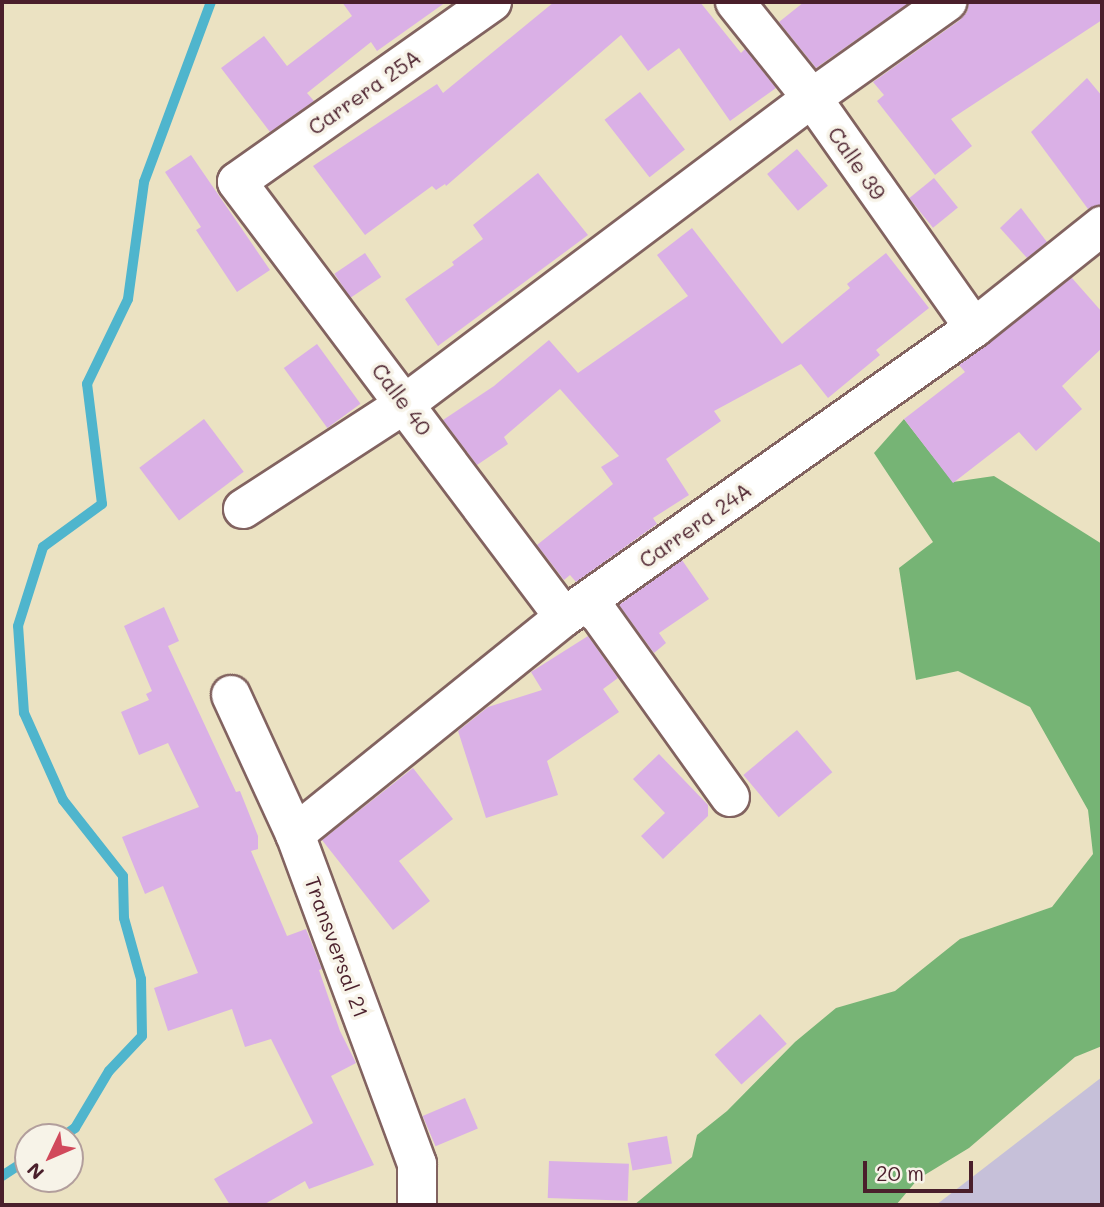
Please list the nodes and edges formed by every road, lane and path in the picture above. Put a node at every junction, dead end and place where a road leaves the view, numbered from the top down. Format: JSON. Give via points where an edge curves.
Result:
{"nodes":[{"id":1,"x":492,"y":2,"type":"edge"},
{"id":2,"x":735,"y":2,"type":"edge"},
{"id":3,"x":947,"y":2,"type":"edge"},
{"id":4,"x":812,"y":98,"type":"junction"},
{"id":5,"x":237,"y":182,"type":"joint"},
{"id":6,"x":1102,"y":226,"type":"edge"},
{"id":7,"x":974,"y":328,"type":"junction"},
{"id":8,"x":406,"y":403,"type":"junction"},
{"id":9,"x":243,"y":509,"type":"dead end"},
{"id":10,"x":574,"y":610,"type":"junction"},
{"id":11,"x":231,"y":695,"type":"dead end"},
{"id":12,"x":730,"y":797,"type":"dead end"},
{"id":13,"x":295,"y":834,"type":"junction"},
{"id":14,"x":416,"y":1205,"type":"edge"}],
"edges":[{"from":1,"to":5,"type":"street","name":"Carrera 25A"},
{"from":2,"to":4,"type":"street","name":"Calle 39"},
{"from":3,"to":4,"type":"street"},
{"from":4,"to":7,"type":"street","name":"Calle 39"},
{"from":4,"to":8,"type":"street"},
{"from":5,"to":8,"type":"street","name":"Calle 40"},
{"from":6,"to":7,"type":"street","name":"Carrera 24A"},
{"from":7,"to":10,"type":"street","name":"Carrera 24A"},
{"from":8,"to":9,"type":"street"},
{"from":8,"to":10,"type":"street","name":"Calle 40"},
{"from":10,"to":12,"type":"street","name":"Calle 40","via":[[599,614]]},
{"from":10,"to":13,"type":"street","name":"Carrera 24A"},
{"from":11,"to":13,"type":"street","name":"Transversal 21"},
{"from":13,"to":14,"type":"street","name":"Transversal 21","via":[[417,1164]]}]}
